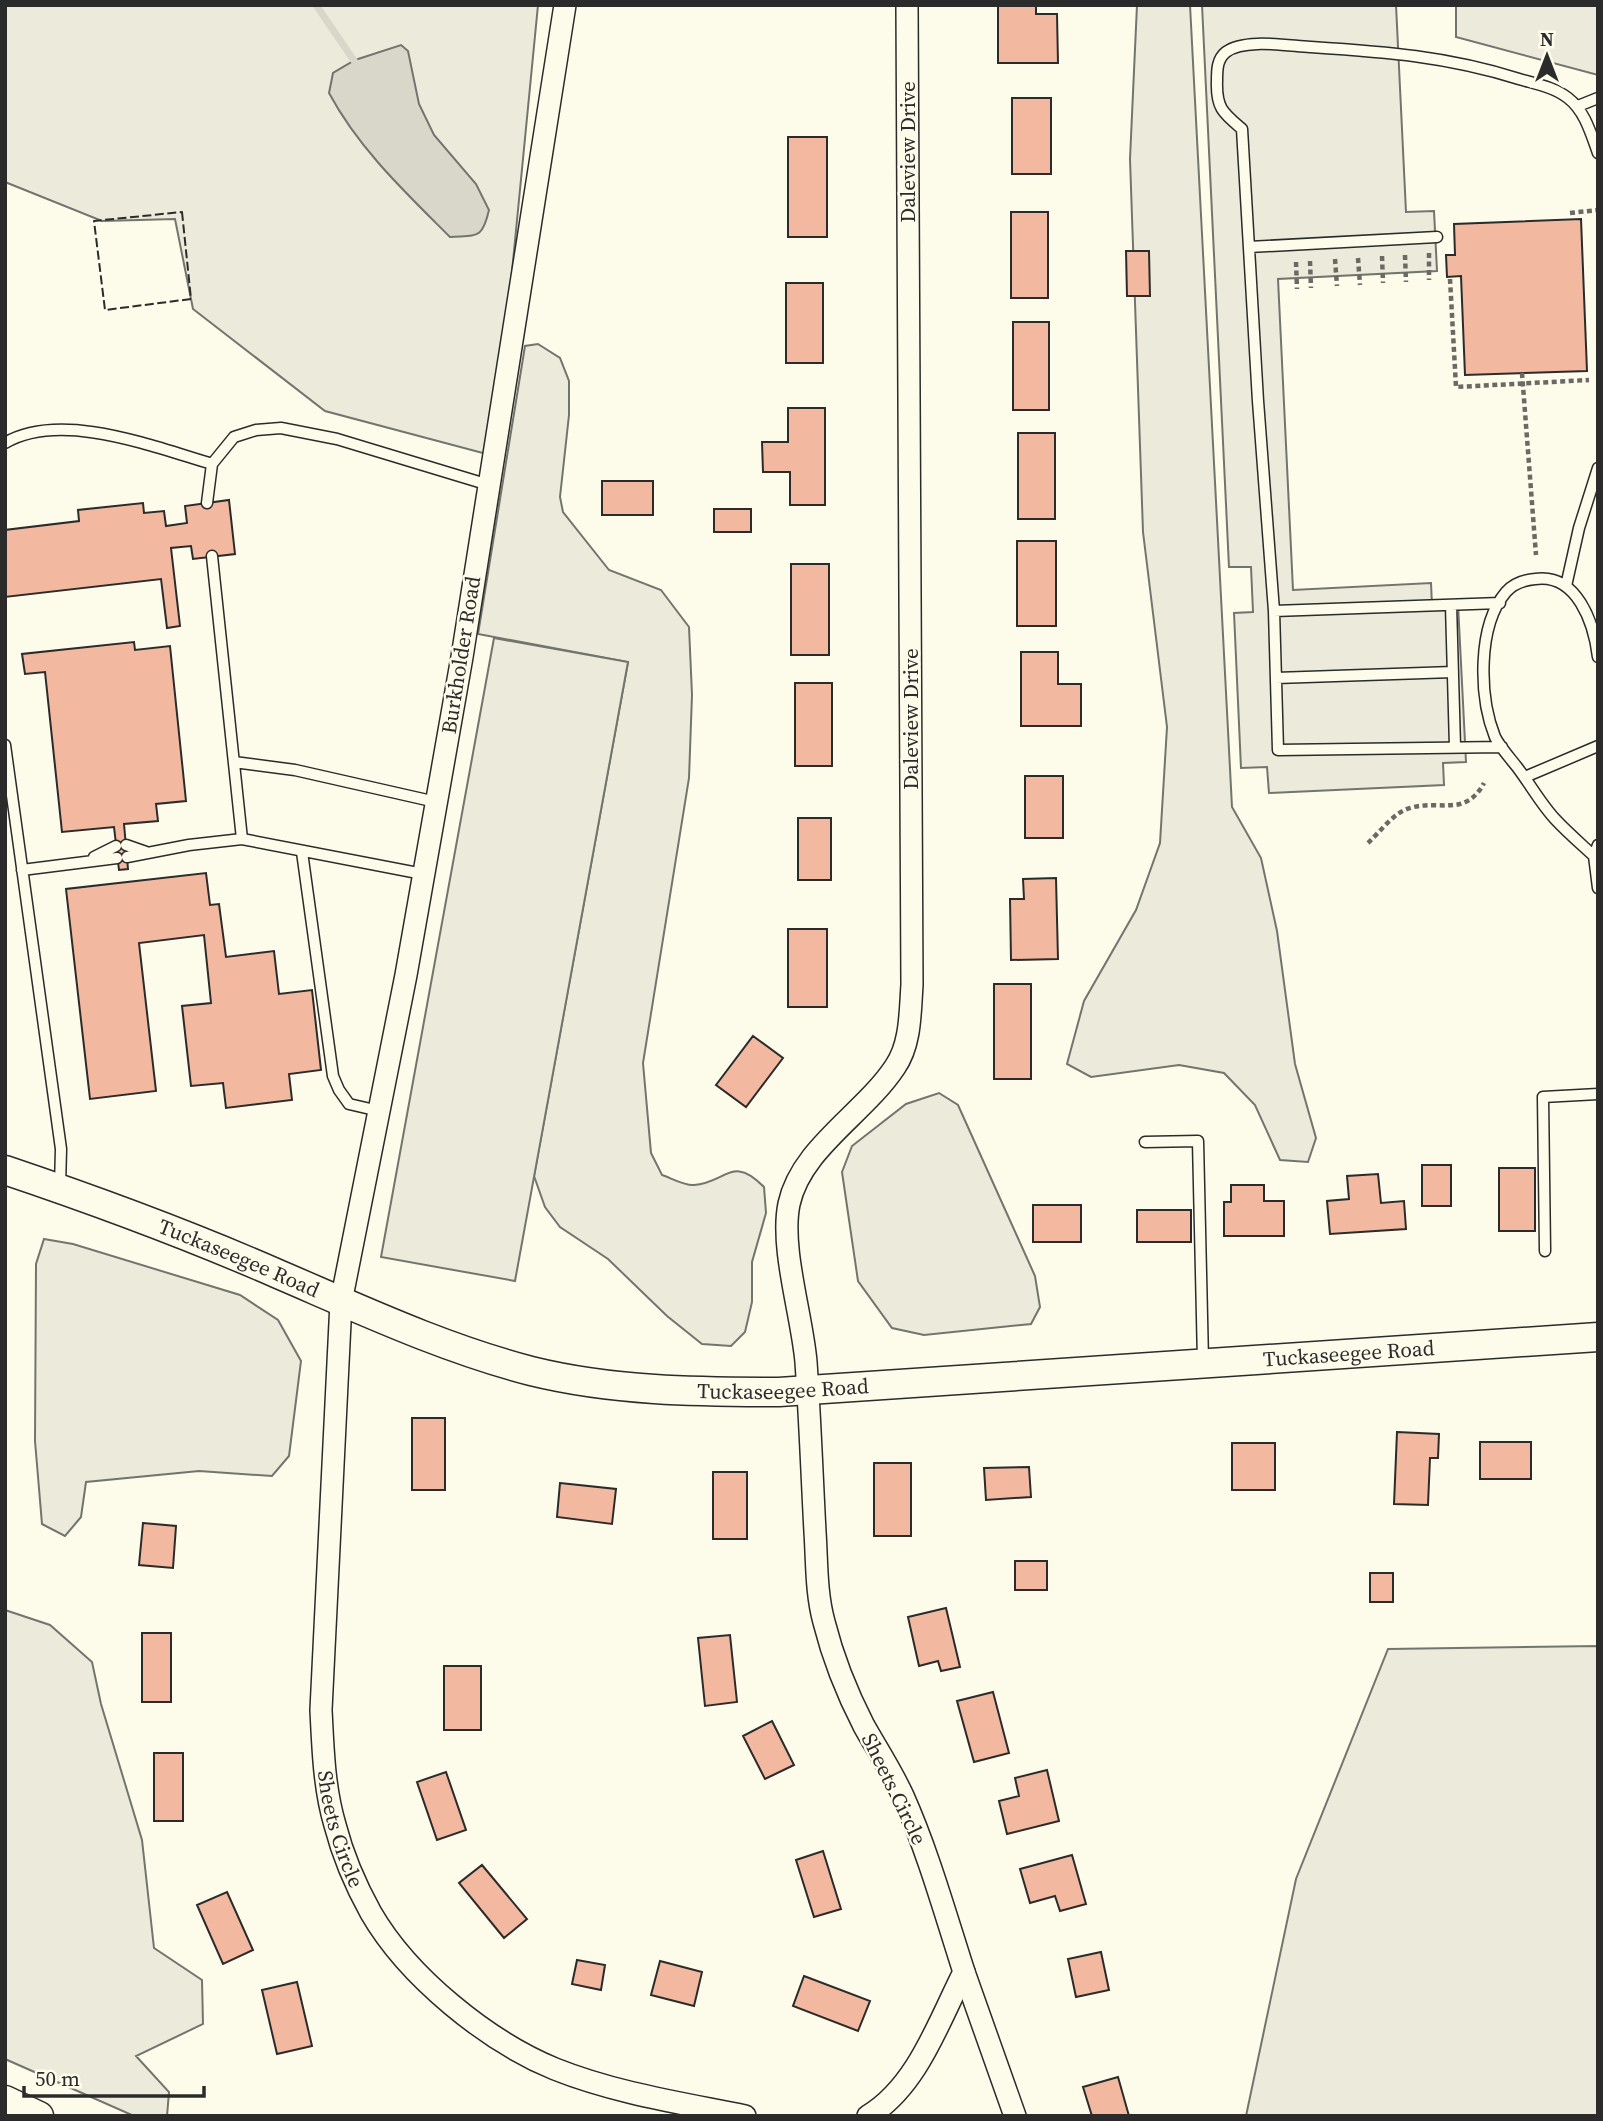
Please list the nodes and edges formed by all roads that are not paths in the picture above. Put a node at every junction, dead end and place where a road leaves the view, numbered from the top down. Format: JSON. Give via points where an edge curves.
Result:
{"nodes":[{"id":1,"x":565,"y":5,"type":"edge"},
{"id":2,"x":907,"y":5,"type":"edge"},
{"id":3,"x":1598,"y":97,"type":"edge"},
{"id":4,"x":1578,"y":106,"type":"junction"},
{"id":5,"x":1598,"y":153,"type":"edge"},
{"id":6,"x":1433,"y":237,"type":"road end"},
{"id":7,"x":1249,"y":247,"type":"junction"},
{"id":8,"x":5,"y":443,"type":"edge"},
{"id":9,"x":212,"y":464,"type":"junction"},
{"id":10,"x":1598,"y":468,"type":"edge"},
{"id":11,"x":489,"y":485,"type":"junction"},
{"id":12,"x":207,"y":503,"type":"dead end"},
{"id":13,"x":212,"y":556,"type":"dead end"},
{"id":14,"x":1566,"y":586,"type":"junction"},
{"id":15,"x":1500,"y":603,"type":"junction"},
{"id":16,"x":1451,"y":605,"type":"junction"},
{"id":17,"x":1274,"y":611,"type":"junction"},
{"id":18,"x":1598,"y":657,"type":"edge"},
{"id":19,"x":1453,"y":672,"type":"junction"},
{"id":20,"x":1276,"y":678,"type":"junction"},
{"id":21,"x":5,"y":744,"type":"edge"},
{"id":22,"x":1598,"y":746,"type":"edge"},
{"id":23,"x":1455,"y":747,"type":"junction"},
{"id":24,"x":1502,"y":747,"type":"junction"},
{"id":25,"x":233,"y":762,"type":"junction"},
{"id":26,"x":1525,"y":777,"type":"junction"},
{"id":27,"x":436,"y":802,"type":"junction"},
{"id":28,"x":242,"y":839,"type":"junction"},
{"id":29,"x":1596,"y":850,"type":"edge"},
{"id":30,"x":302,"y":852,"type":"junction"},
{"id":31,"x":149,"y":853,"type":"junction"},
{"id":32,"x":86,"y":862,"type":"junction"},
{"id":33,"x":22,"y":870,"type":"junction"},
{"id":34,"x":424,"y":874,"type":"junction"},
{"id":35,"x":1598,"y":888,"type":"edge"},
{"id":36,"x":1598,"y":1094,"type":"edge"},
{"id":37,"x":379,"y":1111,"type":"junction"},
{"id":38,"x":1145,"y":1142,"type":"dead end"},
{"id":39,"x":5,"y":1170,"type":"edge"},
{"id":40,"x":60,"y":1189,"type":"junction"},
{"id":41,"x":1545,"y":1251,"type":"dead end"},
{"id":42,"x":341,"y":1302,"type":"junction"},
{"id":43,"x":1598,"y":1337,"type":"edge"},
{"id":44,"x":1203,"y":1364,"type":"junction"},
{"id":45,"x":807,"y":1390,"type":"junction"},
{"id":46,"x":964,"y":1972,"type":"junction"},
{"id":47,"x":5,"y":2101,"type":"edge"},
{"id":48,"x":39,"y":2116,"type":"edge"},
{"id":49,"x":745,"y":2116,"type":"edge"},
{"id":50,"x":868,"y":2116,"type":"edge"},
{"id":51,"x":1015,"y":2116,"type":"edge"}],
"edges":[{"from":1,"to":11,"type":"street","name":"Burkholder Road"},
{"from":2,"to":45,"type":"street","name":"Daleview Drive","via":[[912,985],[909,1026],[896,1067],[806,1164],[790,1200],[787,1237]]},
{"from":3,"to":4,"type":"lane"},
{"from":4,"to":5,"type":"lane"},
{"from":4,"to":7,"type":"lane","via":[[1550,88],[1478,65],[1420,55],[1260,44],[1235,47],[1217,66],[1216,90],[1221,111],[1242,129]]},
{"from":6,"to":7,"type":"lane"},
{"from":7,"to":17,"type":"lane"},
{"from":8,"to":9,"type":"lane","via":[[18,435],[50,431],[103,432]]},
{"from":9,"to":11,"type":"lane","via":[[234,437],[281,428],[337,439]]},
{"from":9,"to":12,"type":"lane"},
{"from":10,"to":14,"type":"lane"},
{"from":11,"to":27,"type":"street","name":"Burkholder Road"},
{"from":13,"to":25,"type":"lane"},
{"from":14,"to":15,"type":"lane","via":[[1543,578],[1524,580],[1507,591]]},
{"from":14,"to":18,"type":"lane","via":[[1585,608]]},
{"from":15,"to":16,"type":"lane"},
{"from":15,"to":24,"type":"lane","via":[[1487,635],[1483,670],[1488,710]]},
{"from":16,"to":17,"type":"lane"},
{"from":16,"to":19,"type":"lane"},
{"from":17,"to":20,"type":"lane"},
{"from":19,"to":20,"type":"lane"},
{"from":19,"to":23,"type":"lane"},
{"from":20,"to":23,"type":"lane","via":[[1278,750]]},
{"from":21,"to":33,"type":"lane"},
{"from":22,"to":26,"type":"lane"},
{"from":23,"to":24,"type":"lane"},
{"from":24,"to":26,"type":"lane"},
{"from":25,"to":27,"type":"lane","via":[[295,770]]},
{"from":25,"to":28,"type":"lane"},
{"from":26,"to":29,"type":"lane","via":[[1554,818]]},
{"from":27,"to":34,"type":"street","name":"Burkholder Road"},
{"from":28,"to":30,"type":"lane"},
{"from":28,"to":31,"type":"lane"},
{"from":29,"to":35,"type":"lane"},
{"from":30,"to":34,"type":"lane"},
{"from":30,"to":37,"type":"lane","via":[[333,1076],[349,1104]]},
{"from":31,"to":32,"type":"lane"},
{"from":31,"to":32,"type":"lane","via":[[121,845]]},
{"from":32,"to":33,"type":"lane"},
{"from":33,"to":40,"type":"lane","via":[[61,1149]]},
{"from":34,"to":37,"type":"street","name":"Burkholder Road"},
{"from":36,"to":41,"type":"lane","via":[[1543,1097]]},
{"from":37,"to":42,"type":"street","name":"Burkholder Road"},
{"from":38,"to":44,"type":"lane","via":[[1198,1141]]},
{"from":39,"to":40,"type":"street","name":"Tuckaseegee Road"},
{"from":40,"to":42,"type":"street","name":"Tuckaseegee Road"},
{"from":42,"to":45,"type":"street","name":"Tuckaseegee Road","via":[[469,1353],[585,1382],[674,1392]]},
{"from":42,"to":49,"type":"street","name":"Sheets Circle","via":[[321,1710],[324,1768],[335,1825],[354,1880],[372,1916],[425,1980],[505,2043],[599,2085]]},
{"from":43,"to":44,"type":"street","name":"Tuckaseegee Road"},
{"from":44,"to":45,"type":"street","name":"Tuckaseegee Road"},
{"from":45,"to":46,"type":"street","name":"Sheets Circle","via":[[823,1620],[838,1669],[917,1832]]},
{"from":46,"to":50,"type":"street","via":[[902,2088]]},
{"from":46,"to":51,"type":"street","name":"Sheets Circle"},
{"from":47,"to":48,"type":"street"}]}
